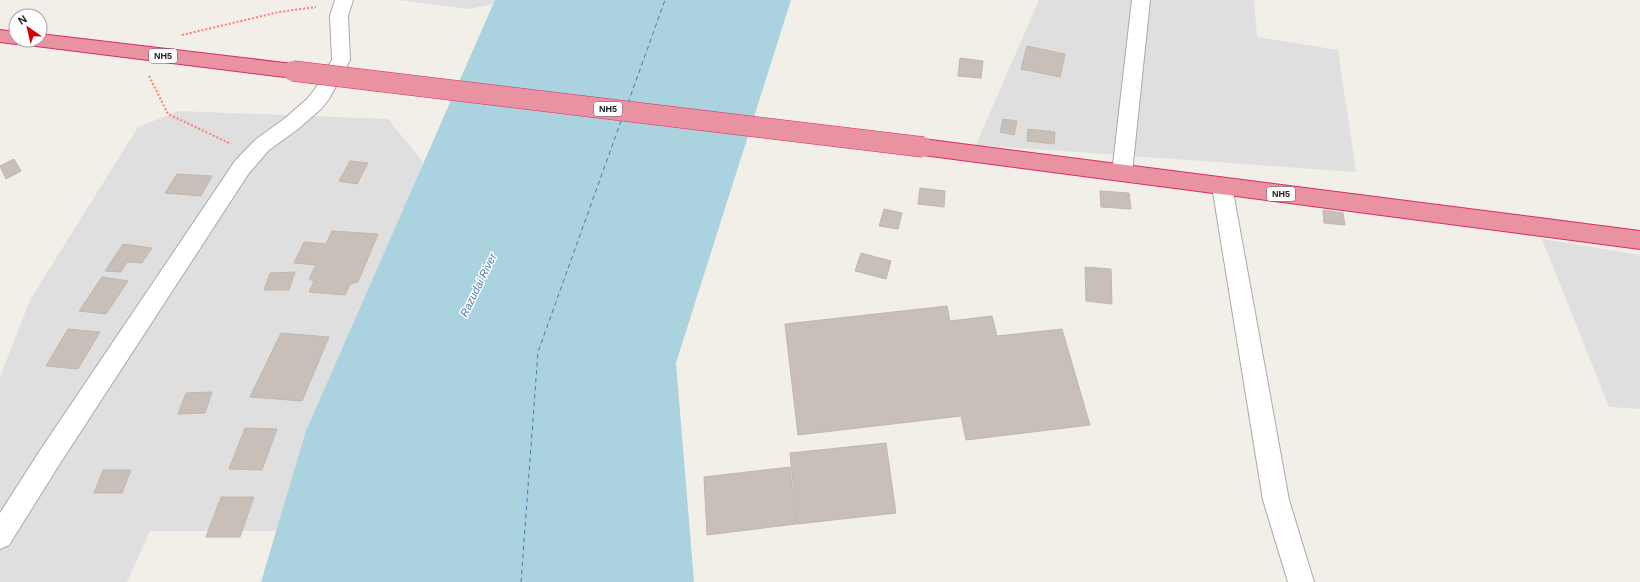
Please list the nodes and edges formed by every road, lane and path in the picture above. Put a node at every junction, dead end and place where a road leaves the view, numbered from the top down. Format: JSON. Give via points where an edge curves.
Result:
{"nodes":[{"id":1,"x":1141,"y":0,"type":"edge"},
{"id":2,"x":343,"y":2,"type":"edge"},
{"id":3,"x":48,"y":42,"type":"edge"},
{"id":4,"x":142,"y":53,"type":"junction"},
{"id":5,"x":254,"y":154,"type":"junction"},
{"id":6,"x":1122,"y":173,"type":"junction"},
{"id":7,"x":1222,"y":186,"type":"junction"},
{"id":8,"x":1640,"y":240,"type":"edge"},
{"id":9,"x":0,"y":536,"type":"edge"},
{"id":10,"x":1301,"y":582,"type":"edge"}],
"edges":[{"from":1,"to":6,"type":"street"},
{"from":2,"to":4,"type":"path","via":[[279,12],[197,30],[171,38]]},
{"from":2,"to":5,"type":"street","via":[[339,16],[341,60],[322,94],[314,104]]},
{"from":3,"to":4,"type":"highway","number":"NH5"},
{"from":4,"to":5,"type":"path","via":[[142,65],[168,114]]},
{"from":4,"to":6,"type":"highway","number":"NH5","bridge":true},
{"from":5,"to":9,"type":"street","via":[[220,200]]},
{"from":6,"to":7,"type":"highway","number":"NH5"},
{"from":7,"to":8,"type":"highway","number":"NH5"},
{"from":7,"to":10,"type":"street","via":[[1276,500]]}]}
